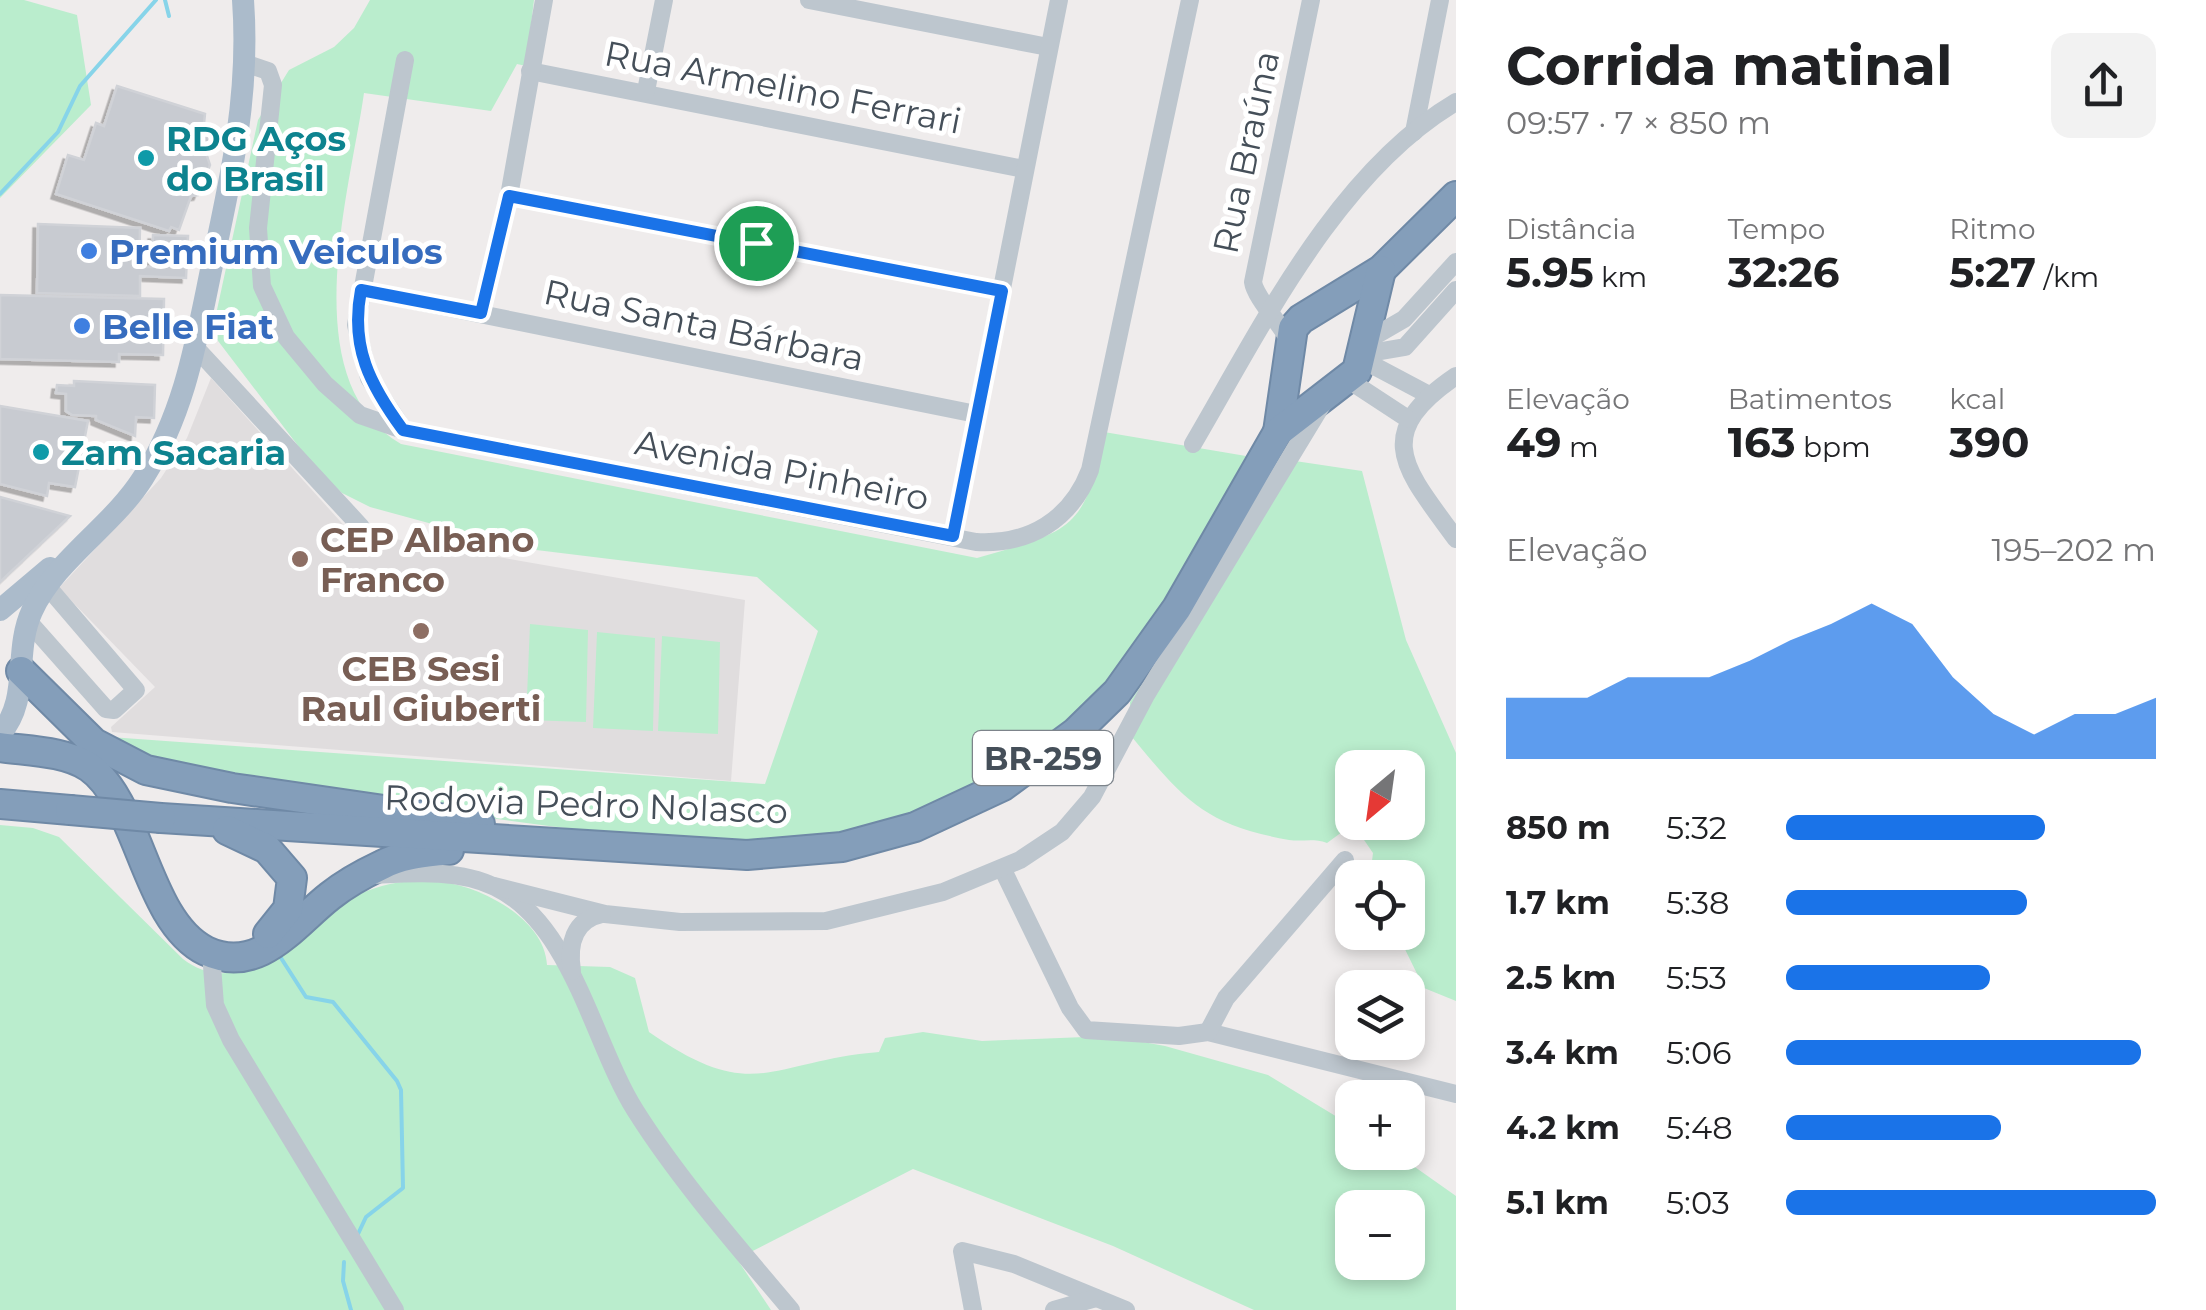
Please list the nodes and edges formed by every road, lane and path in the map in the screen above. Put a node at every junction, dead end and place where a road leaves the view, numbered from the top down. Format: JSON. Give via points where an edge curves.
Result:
{"nodes":[{"id":1,"x":243,"y":0,"type":"edge"},
{"id":2,"x":544,"y":0,"type":"edge"},
{"id":3,"x":664,"y":0,"type":"edge"},
{"id":4,"x":809,"y":0,"type":"edge"},
{"id":5,"x":1059,"y":0,"type":"edge"},
{"id":6,"x":1190,"y":0,"type":"edge"},
{"id":7,"x":1311,"y":0,"type":"edge"},
{"id":8,"x":1440,"y":0,"type":"edge"},
{"id":9,"x":1048,"y":46,"type":"junction"},
{"id":10,"x":405,"y":60,"type":"dead end"},
{"id":11,"x":246,"y":64,"type":"junction"},
{"id":12,"x":530,"y":70,"type":"junction"},
{"id":13,"x":646,"y":90,"type":"junction"},
{"id":14,"x":1456,"y":102,"type":"edge"},
{"id":15,"x":1414,"y":133,"type":"junction"},
{"id":16,"x":1024,"y":169,"type":"junction"},
{"id":17,"x":509,"y":196,"type":"junction"},
{"id":18,"x":1456,"y":196,"type":"edge"},
{"id":19,"x":1456,"y":262,"type":"edge"},
{"id":20,"x":1381,"y":270,"type":"junction"},
{"id":21,"x":1287,"y":283,"type":"junction"},
{"id":22,"x":361,"y":290,"type":"junction"},
{"id":23,"x":1456,"y":290,"type":"edge"},
{"id":24,"x":1002,"y":291,"type":"junction"},
{"id":25,"x":1272,"y":310,"type":"junction"},
{"id":26,"x":1311,"y":312,"type":"junction"},
{"id":27,"x":481,"y":313,"type":"junction"},
{"id":28,"x":195,"y":348,"type":"junction"},
{"id":29,"x":1287,"y":354,"type":"junction"},
{"id":30,"x":1354,"y":365,"type":"junction"},
{"id":31,"x":1456,"y":376,"type":"edge"},
{"id":32,"x":1429,"y":395,"type":"junction"},
{"id":33,"x":976,"y":414,"type":"junction"},
{"id":34,"x":1408,"y":420,"type":"junction"},
{"id":35,"x":403,"y":430,"type":"junction"},
{"id":36,"x":1278,"y":432,"type":"junction"},
{"id":37,"x":1193,"y":444,"type":"dead end"},
{"id":38,"x":361,"y":527,"type":"dead end"},
{"id":39,"x":953,"y":536,"type":"junction"},
{"id":40,"x":1456,"y":539,"type":"edge"},
{"id":41,"x":86,"y":543,"type":"junction"},
{"id":42,"x":47,"y":586,"type":"junction"},
{"id":43,"x":0,"y":610,"type":"edge"},
{"id":44,"x":28,"y":621,"type":"junction"},
{"id":45,"x":0,"y":647,"type":"edge"},
{"id":46,"x":21,"y":668,"type":"junction"},
{"id":47,"x":0,"y":734,"type":"edge"},
{"id":48,"x":94,"y":743,"type":"junction"},
{"id":49,"x":0,"y":748,"type":"edge"},
{"id":50,"x":0,"y":804,"type":"edge"},
{"id":51,"x":208,"y":822,"type":"junction"},
{"id":52,"x":512,"y":842,"type":"junction"},
{"id":53,"x":660,"y":851,"type":"junction"},
{"id":54,"x":1003,"y":870,"type":"junction"},
{"id":55,"x":1335,"y":871,"type":"edge"},
{"id":56,"x":363,"y":876,"type":"junction"},
{"id":57,"x":494,"y":886,"type":"junction"},
{"id":58,"x":605,"y":914,"type":"junction"},
{"id":59,"x":212,"y":953,"type":"junction"},
{"id":60,"x":573,"y":976,"type":"junction"},
{"id":61,"x":1208,"y":1032,"type":"junction"},
{"id":62,"x":1456,"y":1094,"type":"edge"},
{"id":63,"x":1096,"y":1298,"type":"junction"},
{"id":64,"x":395,"y":1310,"type":"edge"},
{"id":65,"x":791,"y":1310,"type":"edge"},
{"id":66,"x":974,"y":1310,"type":"edge"},
{"id":67,"x":1054,"y":1310,"type":"edge"},
{"id":68,"x":1126,"y":1310,"type":"edge"}],
"edges":[{"from":1,"to":11,"type":"main road"},
{"from":2,"to":12,"type":"street"},
{"from":3,"to":13,"type":"street"},
{"from":4,"to":9,"type":"street"},
{"from":5,"to":9,"type":"street"},
{"from":6,"to":39,"type":"street","name":"Avenida Pinheiro","via":[[1085,481],[1063,514],[1036,532],[990,543]]},
{"from":7,"to":25,"type":"street","name":"Rua Braúna","via":[[1256,263],[1254,290]]},
{"from":8,"to":15,"type":"street"},
{"from":9,"to":16,"type":"street"},
{"from":10,"to":22,"type":"street"},
{"from":11,"to":28,"type":"main road","via":[[238,144]]},
{"from":11,"to":35,"type":"street","name":"Avenida Pinheiro","via":[[268,71],[274,85],[258,228],[270,311],[336,395],[360,415]]},
{"from":12,"to":13,"type":"street","name":"Rua Armelino Ferrari"},
{"from":12,"to":17,"type":"street"},
{"from":13,"to":16,"type":"street","name":"Rua Armelino Ferrari"},
{"from":14,"to":15,"type":"street"},
{"from":15,"to":21,"type":"street","via":[[1351,198]]},
{"from":16,"to":24,"type":"street"},
{"from":17,"to":24,"type":"street"},
{"from":17,"to":27,"type":"street"},
{"from":18,"to":20,"type":"highway"},
{"from":19,"to":30,"type":"street"},
{"from":20,"to":26,"type":"highway"},
{"from":20,"to":30,"type":"highway"},
{"from":21,"to":25,"type":"street"},
{"from":21,"to":26,"type":"street","via":[[1294,303]]},
{"from":22,"to":27,"type":"street","name":"Rua Santa Bárbara"},
{"from":22,"to":35,"type":"street","via":[[360,356]]},
{"from":23,"to":30,"type":"street","via":[[1404,347]]},
{"from":24,"to":33,"type":"street"},
{"from":25,"to":29,"type":"street","name":"Rua Braúna"},
{"from":25,"to":37,"type":"street"},
{"from":26,"to":29,"type":"highway","via":[[1300,318]]},
{"from":26,"to":30,"type":"highway","via":[[1343,317]]},
{"from":27,"to":33,"type":"street","name":"Rua Santa Bárbara"},
{"from":28,"to":38,"type":"street"},
{"from":28,"to":41,"type":"main road","via":[[182,399],[153,461],[127,501]]},
{"from":29,"to":30,"type":"highway","via":[[1298,386],[1310,392]]},
{"from":29,"to":36,"type":"highway","name":"Rodovia Pedro Nolasco","number":"BR-259"},
{"from":30,"to":32,"type":"street"},
{"from":30,"to":34,"type":"street"},
{"from":30,"to":36,"type":"highway","name":"Rodovia Pedro Nolasco","number":"BR-259"},
{"from":30,"to":54,"type":"street","via":[[1146,695],[1084,809],[1042,847]]},
{"from":31,"to":32,"type":"street"},
{"from":32,"to":34,"type":"street"},
{"from":33,"to":39,"type":"street"},
{"from":34,"to":40,"type":"street","via":[[1405,461]]},
{"from":35,"to":39,"type":"street","name":"Avenida Pinheiro"},
{"from":36,"to":53,"type":"highway","name":"Rodovia Pedro Nolasco","number":"BR-259","via":[[1177,608],[1125,682],[1076,732],[1003,786],[915,827],[842,847],[747,855]]},
{"from":41,"to":42,"type":"main road"},
{"from":41,"to":43,"type":"main road"},
{"from":42,"to":44,"type":"main road"},
{"from":42,"to":44,"type":"street","via":[[136,690],[106,710]]},
{"from":44,"to":46,"type":"main road"},
{"from":45,"to":46,"type":"main road"},
{"from":46,"to":47,"type":"main road","via":[[18,704]]},
{"from":46,"to":48,"type":"highway"},
{"from":48,"to":51,"type":"highway","via":[[180,914],[221,946],[256,942],[288,910],[292,878],[267,849]]},
{"from":48,"to":53,"type":"highway","via":[[146,770],[194,782]]},
{"from":49,"to":59,"type":"highway","via":[[64,757],[97,774],[171,918],[189,940]]},
{"from":50,"to":51,"type":"highway","name":"Rodovia Pedro Nolasco","number":"BR-259","bridge":true},
{"from":51,"to":52,"type":"highway","name":"Rodovia Pedro Nolasco","number":"BR-259"},
{"from":52,"to":53,"type":"highway","name":"Rodovia Pedro Nolasco","number":"BR-259"},
{"from":52,"to":56,"type":"highway","via":[[401,856]]},
{"from":54,"to":58,"type":"street","via":[[826,920],[680,922]]},
{"from":54,"to":61,"type":"street","via":[[1086,1030]]},
{"from":55,"to":61,"type":"street","via":[[1226,998]]},
{"from":56,"to":57,"type":"street","via":[[450,875]]},
{"from":56,"to":59,"type":"highway","via":[[265,950],[240,957]]},
{"from":57,"to":58,"type":"street"},
{"from":57,"to":60,"type":"street","via":[[531,914]]},
{"from":58,"to":60,"type":"street","via":[[577,929],[569,953]]},
{"from":59,"to":64,"type":"street","via":[[214,1005],[231,1040]]},
{"from":60,"to":65,"type":"street","via":[[634,1108]]},
{"from":61,"to":62,"type":"street"},
{"from":63,"to":66,"type":"street","via":[[972,1251],[959,1255]]},
{"from":63,"to":67,"type":"street"},
{"from":63,"to":68,"type":"street"}]}
